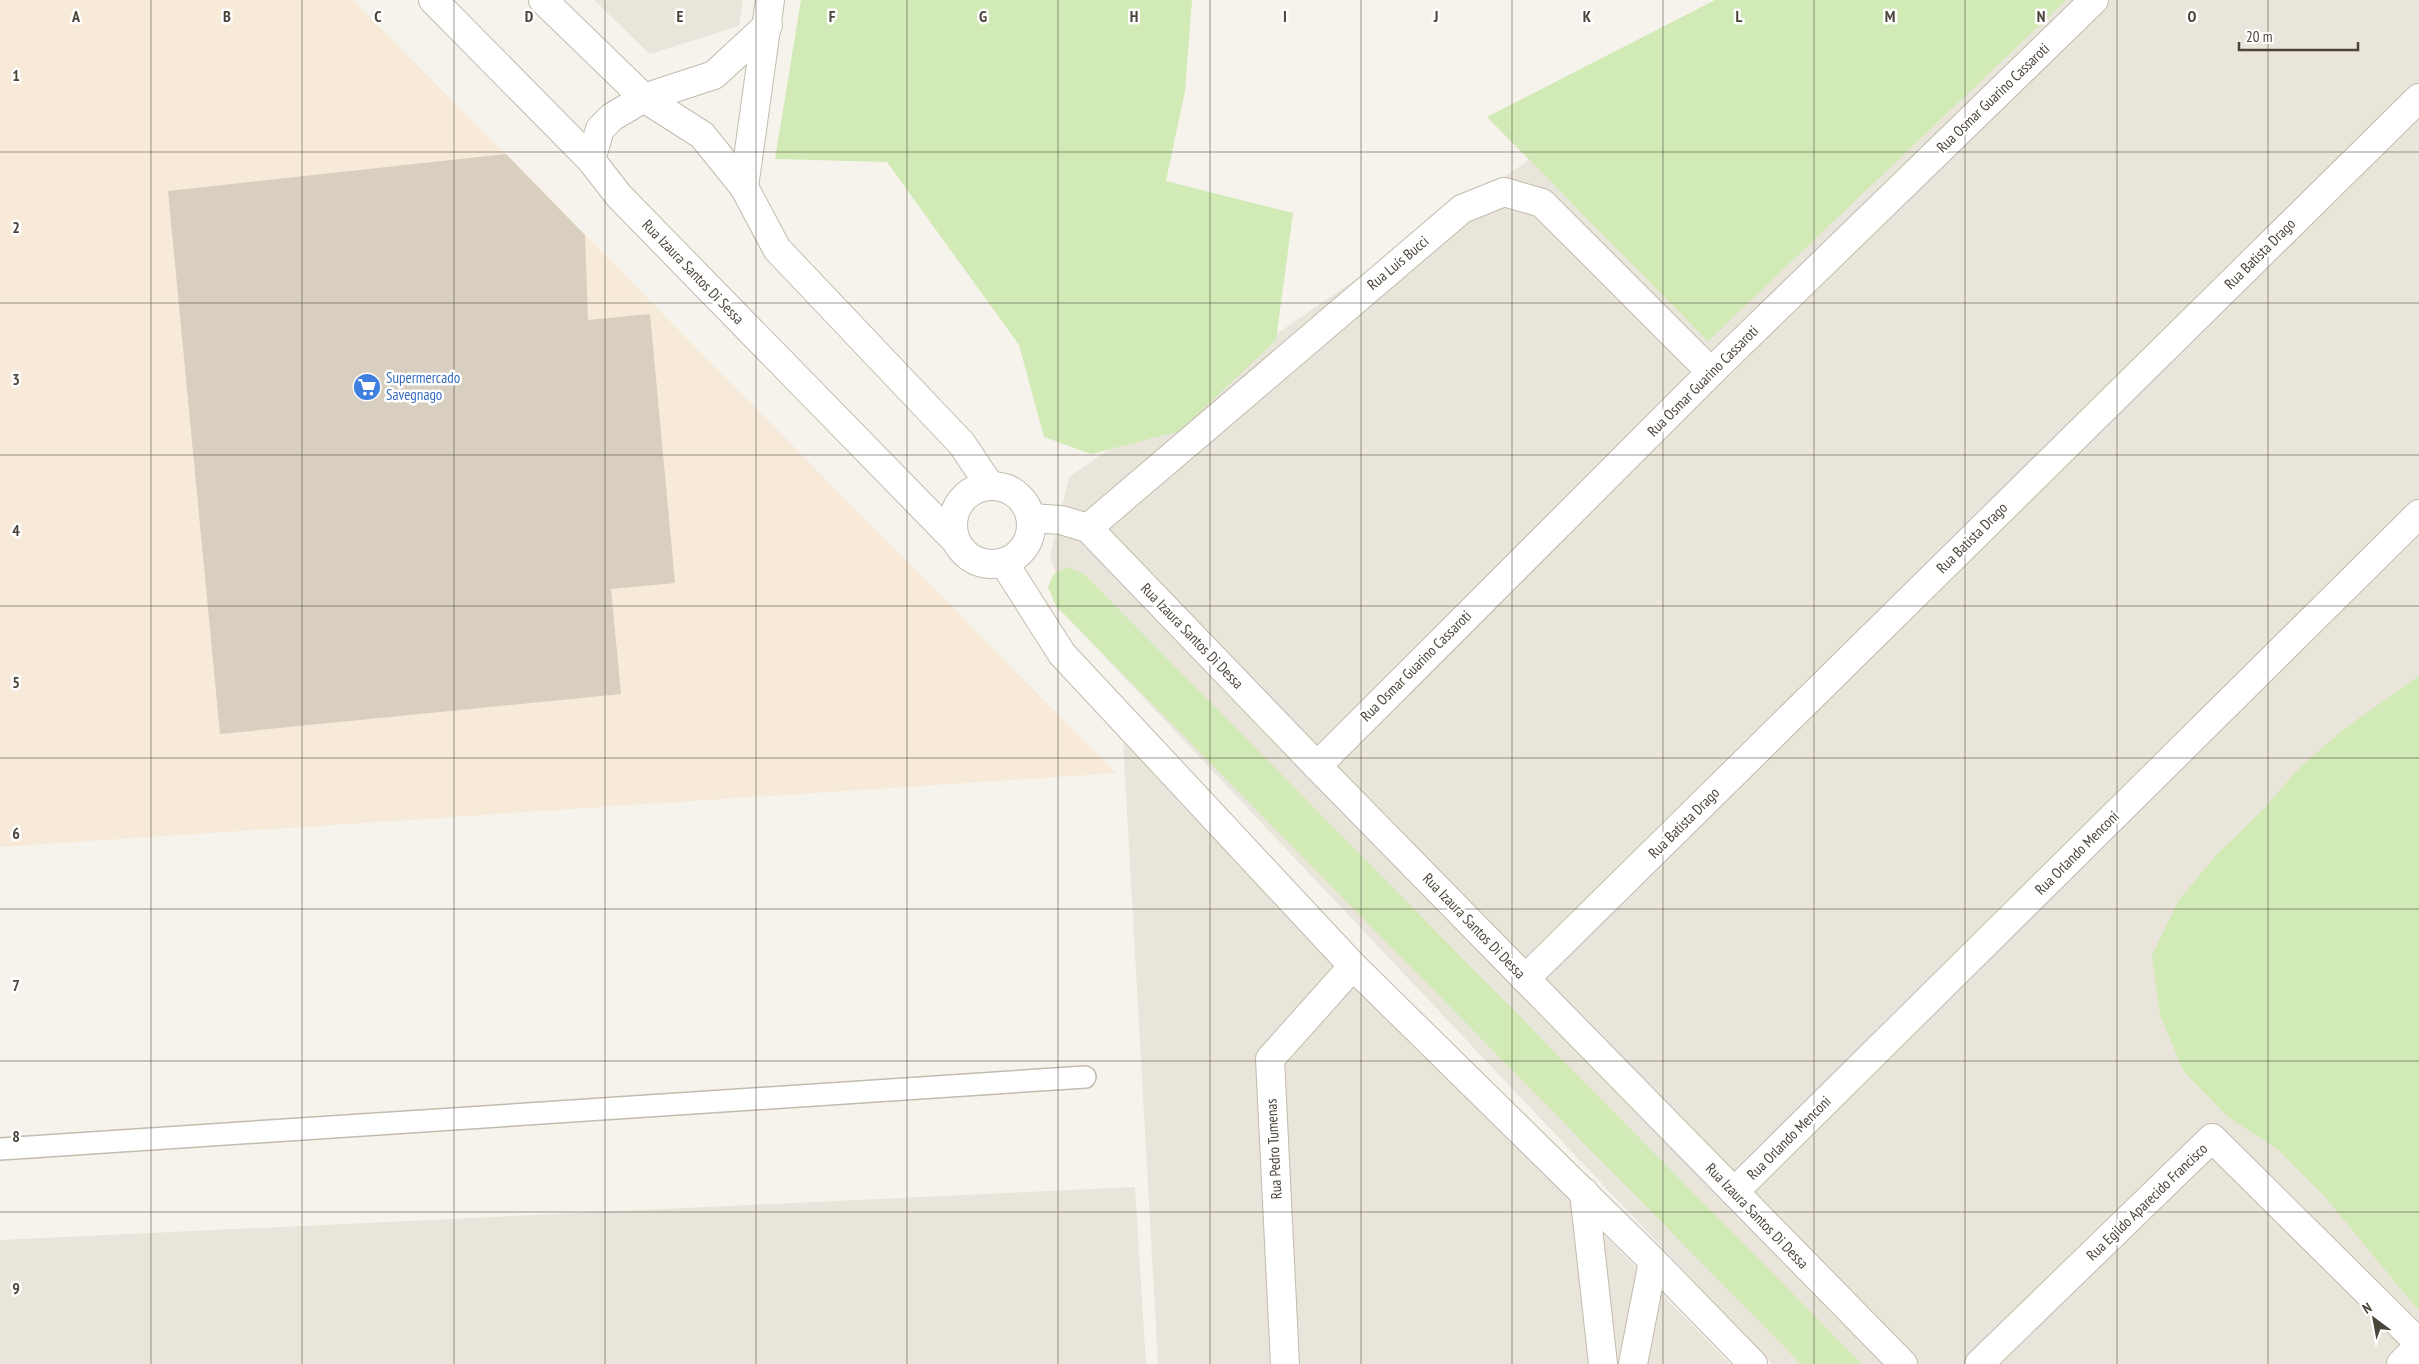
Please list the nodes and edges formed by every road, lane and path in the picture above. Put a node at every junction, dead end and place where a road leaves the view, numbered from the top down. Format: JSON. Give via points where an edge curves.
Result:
{"nodes":[{"id":1,"x":433,"y":0,"type":"edge"},
{"id":2,"x":543,"y":0,"type":"edge"},
{"id":3,"x":2094,"y":0,"type":"edge"},
{"id":4,"x":769,"y":12,"type":"edge"},
{"id":5,"x":644,"y":98,"type":"junction"},
{"id":6,"x":2419,"y":98,"type":"edge"},
{"id":7,"x":591,"y":160,"type":"junction"},
{"id":8,"x":744,"y":187,"type":"junction"},
{"id":9,"x":1711,"y":372,"type":"junction"},
{"id":10,"x":990,"y":486,"type":"junction"},
{"id":11,"x":2419,"y":514,"type":"edge"},
{"id":12,"x":1031,"y":518,"type":"junction"},
{"id":13,"x":1088,"y":528,"type":"junction"},
{"id":14,"x":956,"y":541,"type":"junction"},
{"id":15,"x":1004,"y":563,"type":"junction"},
{"id":16,"x":1317,"y":766,"type":"junction"},
{"id":17,"x":1353,"y":966,"type":"junction"},
{"id":18,"x":1525,"y":979,"type":"junction"},
{"id":19,"x":1085,"y":1077,"type":"dead end"},
{"id":20,"x":0,"y":1149,"type":"edge"},
{"id":21,"x":1584,"y":1192,"type":"junction"},
{"id":22,"x":1734,"y":1192,"type":"junction"},
{"id":23,"x":1653,"y":1261,"type":"junction"},
{"id":24,"x":2419,"y":1345,"type":"edge"},
{"id":25,"x":1285,"y":1364,"type":"edge"},
{"id":26,"x":1603,"y":1364,"type":"edge"},
{"id":27,"x":1633,"y":1364,"type":"edge"},
{"id":28,"x":1753,"y":1364,"type":"edge"},
{"id":29,"x":1903,"y":1364,"type":"edge"},
{"id":30,"x":1979,"y":1364,"type":"edge"},
{"id":31,"x":2401,"y":1364,"type":"edge"}],
"edges":[{"from":1,"to":7,"type":"street","name":"Rua Izaura Santos Di Sessa"},
{"from":2,"to":5,"type":"street"},
{"from":3,"to":9,"type":"street","name":"Rua Osmar Guarino Cassaroti"},
{"from":4,"to":5,"type":"street","via":[[714,75]]},
{"from":4,"to":8,"type":"street"},
{"from":5,"to":7,"type":"street","via":[[612,117],[600,129]]},
{"from":5,"to":8,"type":"street","via":[[702,135]]},
{"from":6,"to":18,"type":"street","name":"Rua Batista Drago"},
{"from":7,"to":14,"type":"street","name":"Rua Izaura Santos Di Sessa","via":[[619,196]]},
{"from":8,"to":10,"type":"street","via":[[777,249],[962,444]]},
{"from":9,"to":13,"type":"street","name":"Rua Luís Bucci","via":[[1542,203],[1504,192],[1462,209]]},
{"from":9,"to":16,"type":"street","name":"Rua Osmar Guarino Cassaroti"},
{"from":10,"to":12,"type":"street","via":[[1009,490],[1024,501]]},
{"from":10,"to":14,"type":"street","via":[[972,492],[958,505],[953,522]]},
{"from":11,"to":22,"type":"street","name":"Rua Orlando Menconi"},
{"from":12,"to":13,"type":"street","name":"Rua Izaura Santos Di Dessa","via":[[1061,520]]},
{"from":12,"to":15,"type":"street","via":[[1030,537],[1020,553]]},
{"from":13,"to":16,"type":"street","name":"Rua Izaura Santos Di Dessa"},
{"from":14,"to":15,"type":"street","via":[[968,556],[985,564]]},
{"from":15,"to":17,"type":"street","via":[[1062,654]]},
{"from":16,"to":18,"type":"street","name":"Rua Izaura Santos Di Dessa"},
{"from":17,"to":21,"type":"street"},
{"from":17,"to":25,"type":"street","name":"Rua Pedro Tumenas","via":[[1270,1059]]},
{"from":18,"to":22,"type":"street","name":"Rua Izaura Santos Di Dessa"},
{"from":19,"to":20,"type":"lane"},
{"from":21,"to":23,"type":"street"},
{"from":21,"to":26,"type":"street"},
{"from":22,"to":29,"type":"street","name":"Rua Izaura Santos Di Dessa"},
{"from":23,"to":27,"type":"street"},
{"from":23,"to":28,"type":"street"},
{"from":24,"to":30,"type":"street","name":"Rua Egildo Aparecido Francisco","via":[[2212,1138]]},
{"from":24,"to":31,"type":"street"}]}
